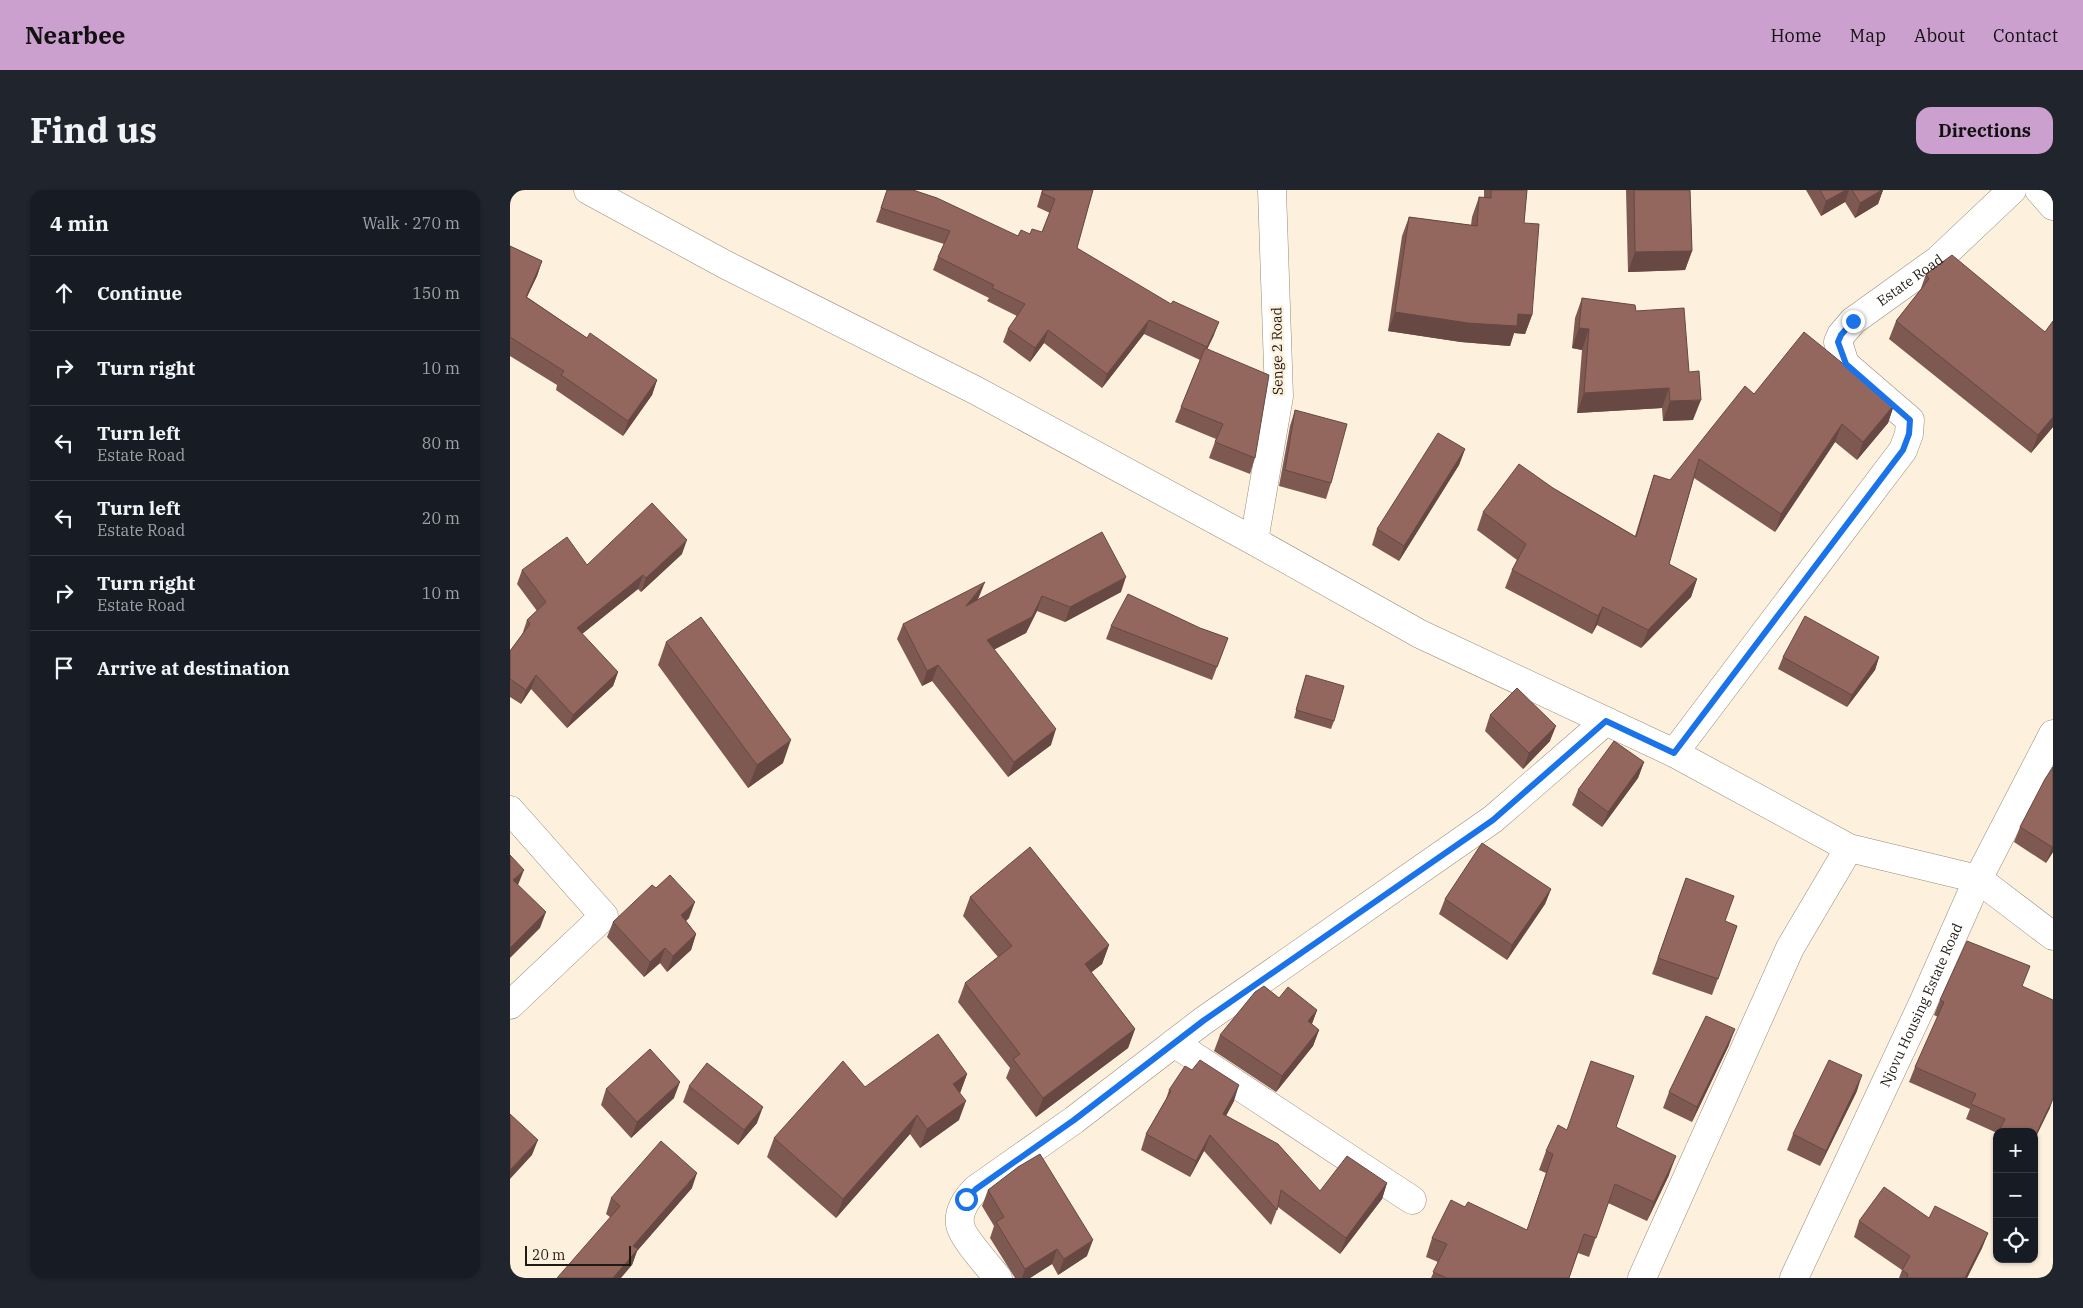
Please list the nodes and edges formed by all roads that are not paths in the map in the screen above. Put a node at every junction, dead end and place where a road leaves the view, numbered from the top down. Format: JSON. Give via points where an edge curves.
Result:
{"nodes":[{"id":1,"x":588,"y":190,"type":"edge"},
{"id":2,"x":1272,"y":190,"type":"edge"},
{"id":3,"x":2012,"y":190,"type":"edge"},
{"id":4,"x":2039,"y":190,"type":"edge"},
{"id":5,"x":2053,"y":206,"type":"edge"},
{"id":6,"x":1254,"y":541,"type":"junction"},
{"id":7,"x":1606,"y":721,"type":"junction"},
{"id":8,"x":2053,"y":734,"type":"edge"},
{"id":9,"x":1674,"y":753,"type":"junction"},
{"id":10,"x":510,"y":810,"type":"edge"},
{"id":11,"x":1849,"y":848,"type":"junction"},
{"id":12,"x":1978,"y":879,"type":"junction"},
{"id":13,"x":2053,"y":936,"type":"edge"},
{"id":14,"x":510,"y":1005,"type":"edge"},
{"id":15,"x":1174,"y":1043,"type":"junction"},
{"id":16,"x":1412,"y":1200,"type":"dead end"},
{"id":17,"x":998,"y":1278,"type":"edge"},
{"id":18,"x":1642,"y":1278,"type":"edge"},
{"id":19,"x":1794,"y":1278,"type":"edge"}],
"edges":[{"from":1,"to":6,"type":"street","via":[[726,265],[975,390]]},
{"from":2,"to":6,"type":"street","name":"Senge 2 Road","via":[[1279,396]]},
{"from":3,"to":9,"type":"street","name":"Estate Road","via":[[1938,260],[1853,321],[1841,335],[1838,342],[1846,364],[1910,420],[1903,450]]},
{"from":4,"to":5,"type":"street"},
{"from":6,"to":7,"type":"street","via":[[1420,634]]},
{"from":7,"to":9,"type":"street"},
{"from":7,"to":15,"type":"street","via":[[1493,820]]},
{"from":8,"to":12,"type":"street","name":"Njovu Housing Estate Road"},
{"from":9,"to":11,"type":"street"},
{"from":10,"to":14,"type":"street","via":[[604,916]]},
{"from":11,"to":12,"type":"street"},
{"from":11,"to":18,"type":"street","via":[[1790,948]]},
{"from":12,"to":13,"type":"street"},
{"from":12,"to":19,"type":"street","name":"Njovu Housing Estate Road"},
{"from":15,"to":16,"type":"street"},
{"from":15,"to":17,"type":"street","via":[[966,1199],[960,1224],[971,1244]]}]}
